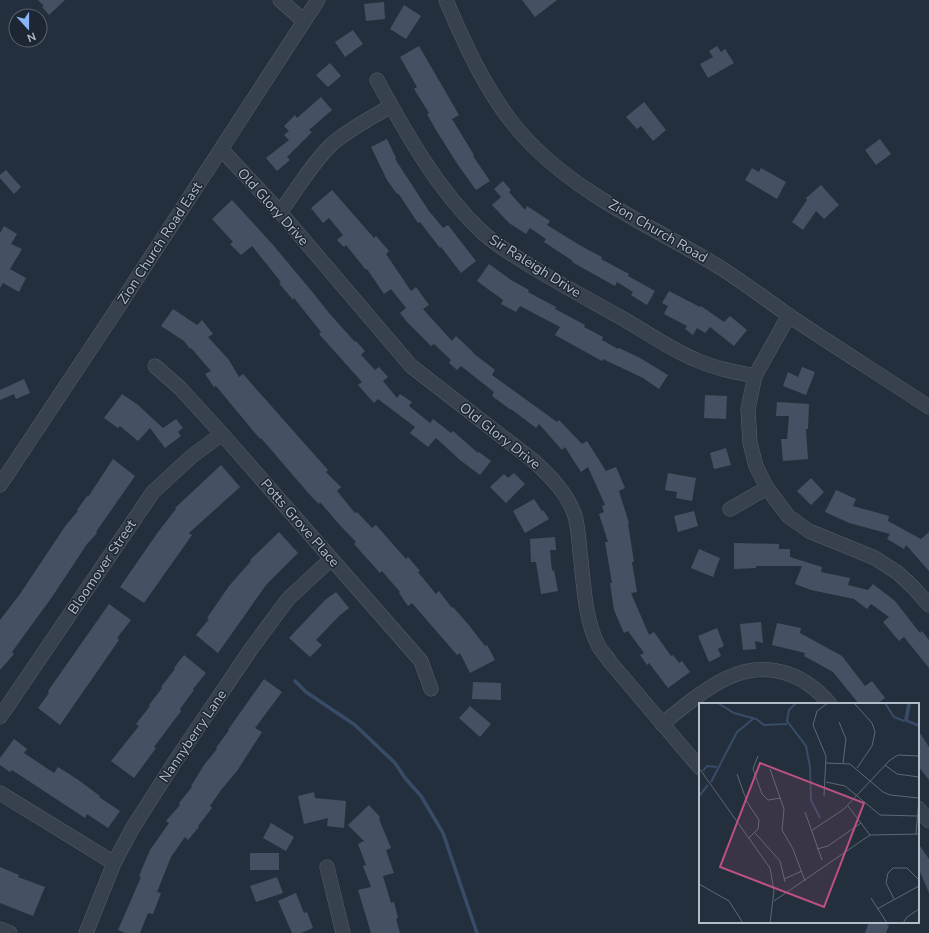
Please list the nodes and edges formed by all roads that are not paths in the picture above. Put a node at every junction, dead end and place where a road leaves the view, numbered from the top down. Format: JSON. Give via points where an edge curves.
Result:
{"nodes":[{"id":1,"x":280,"y":0,"type":"edge"},
{"id":2,"x":318,"y":0,"type":"edge"},
{"id":3,"x":446,"y":0,"type":"edge"},
{"id":4,"x":304,"y":22,"type":"junction"},
{"id":5,"x":377,"y":80,"type":"dead end"},
{"id":6,"x":391,"y":106,"type":"junction"},
{"id":7,"x":221,"y":149,"type":"junction"},
{"id":8,"x":280,"y":212,"type":"junction"},
{"id":9,"x":789,"y":315,"type":"junction"},
{"id":10,"x":154,"y":366,"type":"dead end"},
{"id":11,"x":755,"y":376,"type":"junction"},
{"id":12,"x":929,"y":407,"type":"edge"},
{"id":13,"x":222,"y":434,"type":"junction"},
{"id":14,"x":0,"y":485,"type":"edge"},
{"id":15,"x":767,"y":488,"type":"junction"},
{"id":16,"x":730,"y":509,"type":"dead end"},
{"id":17,"x":331,"y":559,"type":"junction"},
{"id":18,"x":929,"y":605,"type":"edge"},
{"id":19,"x":431,"y":689,"type":"dead end"},
{"id":20,"x":829,"y":703,"type":"edge"},
{"id":21,"x":0,"y":717,"type":"edge"},
{"id":22,"x":662,"y":724,"type":"junction"},
{"id":23,"x":699,"y":767,"type":"edge"},
{"id":24,"x":0,"y":794,"type":"edge"},
{"id":25,"x":919,"y":809,"type":"edge"},
{"id":26,"x":929,"y":821,"type":"edge"},
{"id":27,"x":114,"y":863,"type":"junction"},
{"id":28,"x":327,"y":867,"type":"dead end"},
{"id":29,"x":0,"y":929,"type":"edge"},
{"id":30,"x":10,"y":933,"type":"edge"},
{"id":31,"x":86,"y":933,"type":"edge"},
{"id":32,"x":343,"y":933,"type":"edge"}],
"edges":[{"from":1,"to":4,"type":"street"},
{"from":2,"to":4,"type":"street","name":"Zion Church Road East"},
{"from":3,"to":9,"type":"street","name":"Zion Church Road","via":[[477,68],[492,94],[533,146],[575,181],[722,269]]},
{"from":4,"to":7,"type":"street","name":"Zion Church Road East"},
{"from":5,"to":6,"type":"street","name":"Sir Raleigh Drive"},
{"from":6,"to":8,"type":"street","via":[[333,144],[315,162]]},
{"from":6,"to":11,"type":"street","name":"Sir Raleigh Drive","via":[[434,175],[456,204],[482,232],[511,254],[693,359],[720,369]]},
{"from":7,"to":8,"type":"street","name":"Old Glory Drive"},
{"from":7,"to":14,"type":"street","name":"Zion Church Road East"},
{"from":8,"to":22,"type":"street","name":"Old Glory Drive","via":[[411,366],[535,462],[553,479],[575,516],[585,600],[598,646]]},
{"from":9,"to":11,"type":"street"},
{"from":9,"to":12,"type":"street","name":"Zion Church Road"},
{"from":10,"to":13,"type":"street","name":"Potts Grove Place","via":[[180,388]]},
{"from":11,"to":15,"type":"street","via":[[748,409],[750,443],[756,466]]},
{"from":13,"to":17,"type":"street","name":"Potts Grove Place"},
{"from":13,"to":21,"type":"street","name":"Bloomover Street","via":[[192,456],[154,492]]},
{"from":15,"to":16,"type":"street"},
{"from":15,"to":18,"type":"street","via":[[788,516],[809,531],[875,558],[898,573]]},
{"from":17,"to":19,"type":"street","name":"Potts Grove Place","via":[[421,661]]},
{"from":17,"to":27,"type":"street","name":"Nannyberry Lane","via":[[288,598],[251,649],[144,809]]},
{"from":20,"to":22,"type":"street","via":[[822,694],[804,681],[778,670],[752,670],[727,678],[692,700]]},
{"from":22,"to":23,"type":"street","name":"Old Glory Drive"},
{"from":24,"to":27,"type":"street"},
{"from":25,"to":26,"type":"street"},
{"from":27,"to":31,"type":"street","name":"Nannyberry Lane"},
{"from":28,"to":32,"type":"street"},
{"from":29,"to":30,"type":"street"}]}
